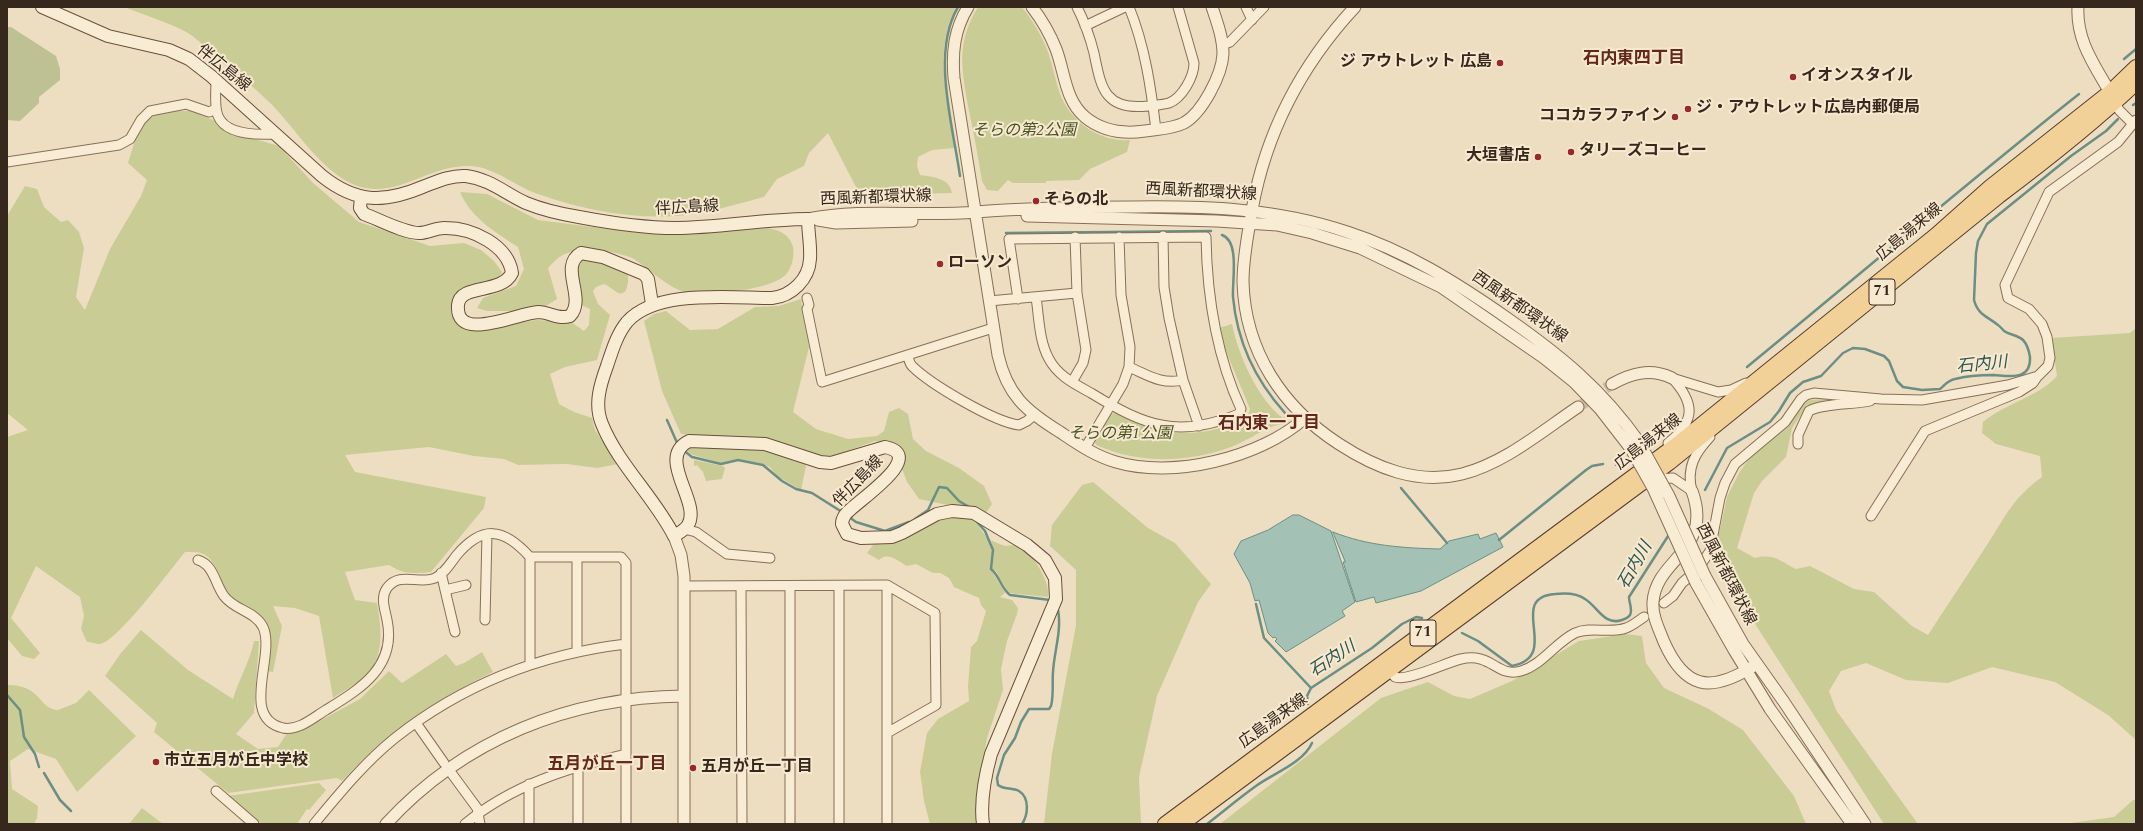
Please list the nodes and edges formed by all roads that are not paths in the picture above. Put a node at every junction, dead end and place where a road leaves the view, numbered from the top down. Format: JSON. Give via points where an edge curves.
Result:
{"nodes":[{"id":1,"x":42,"y":7,"type":"edge"},
{"id":2,"x":968,"y":7,"type":"edge"},
{"id":3,"x":1032,"y":7,"type":"edge"},
{"id":4,"x":1077,"y":7,"type":"edge"},
{"id":5,"x":1125,"y":7,"type":"edge"},
{"id":6,"x":1129,"y":7,"type":"edge"},
{"id":7,"x":1178,"y":7,"type":"edge"},
{"id":8,"x":1212,"y":7,"type":"edge"},
{"id":9,"x":1246,"y":7,"type":"edge"},
{"id":10,"x":1264,"y":7,"type":"edge"},
{"id":11,"x":1355,"y":7,"type":"edge"},
{"id":12,"x":2078,"y":7,"type":"edge"},
{"id":13,"x":1252,"y":20,"type":"junction"},
{"id":14,"x":1085,"y":26,"type":"junction"},
{"id":15,"x":1222,"y":45,"type":"junction"},
{"id":16,"x":2136,"y":67,"type":"edge"},
{"id":17,"x":216,"y":81,"type":"junction"},
{"id":18,"x":2136,"y":83,"type":"edge"},
{"id":19,"x":2113,"y":97,"type":"junction"},
{"id":20,"x":1153,"y":106,"type":"junction"},
{"id":21,"x":216,"y":109,"type":"junction"},
{"id":22,"x":2134,"y":122,"type":"edge"},
{"id":23,"x":1156,"y":130,"type":"junction"},
{"id":24,"x":275,"y":134,"type":"junction"},
{"id":25,"x":7,"y":162,"type":"edge"},
{"id":26,"x":361,"y":197,"type":"junction"},
{"id":27,"x":1252,"y":211,"type":"junction"},
{"id":28,"x":976,"y":215,"type":"junction"},
{"id":29,"x":808,"y":219,"type":"junction"},
{"id":30,"x":1249,"y":223,"type":"junction"},
{"id":31,"x":1119,"y":236,"type":"junction"},
{"id":32,"x":1163,"y":236,"type":"junction"},
{"id":33,"x":1075,"y":238,"type":"junction"},
{"id":34,"x":1077,"y":293,"type":"junction"},
{"id":35,"x":1036,"y":297,"type":"junction"},
{"id":36,"x":807,"y":298,"type":"dead end"},
{"id":37,"x":1018,"y":299,"type":"junction"},
{"id":38,"x":989,"y":301,"type":"junction"},
{"id":39,"x":652,"y":304,"type":"junction"},
{"id":40,"x":993,"y":328,"type":"junction"},
{"id":41,"x":907,"y":355,"type":"junction"},
{"id":42,"x":1128,"y":367,"type":"junction"},
{"id":43,"x":1766,"y":374,"type":"junction"},
{"id":44,"x":2038,"y":376,"type":"junction"},
{"id":45,"x":1672,"y":378,"type":"junction"},
{"id":46,"x":1183,"y":380,"type":"junction"},
{"id":47,"x":1072,"y":382,"type":"junction"},
{"id":48,"x":1612,"y":384,"type":"tunnel mouth"},
{"id":49,"x":1881,"y":399,"type":"junction"},
{"id":50,"x":1111,"y":405,"type":"junction"},
{"id":51,"x":1578,"y":407,"type":"tunnel mouth"},
{"id":52,"x":1034,"y":415,"type":"junction"},
{"id":53,"x":1305,"y":418,"type":"junction"},
{"id":54,"x":1725,"y":420,"type":"junction"},
{"id":55,"x":1199,"y":426,"type":"junction"},
{"id":56,"x":1798,"y":444,"type":"dead end"},
{"id":57,"x":1635,"y":445,"type":"junction"},
{"id":58,"x":1085,"y":448,"type":"junction"},
{"id":59,"x":1646,"y":481,"type":"junction"},
{"id":60,"x":1692,"y":491,"type":"junction"},
{"id":61,"x":1612,"y":493,"type":"junction"},
{"id":62,"x":1871,"y":516,"type":"dead end"},
{"id":63,"x":684,"y":529,"type":"junction"},
{"id":64,"x":487,"y":534,"type":"junction"},
{"id":65,"x":674,"y":536,"type":"junction"},
{"id":66,"x":530,"y":557,"type":"junction"},
{"id":67,"x":577,"y":557,"type":"junction"},
{"id":68,"x":770,"y":558,"type":"dead end"},
{"id":69,"x":198,"y":560,"type":"dead end"},
{"id":70,"x":441,"y":574,"type":"junction"},
{"id":71,"x":466,"y":585,"type":"dead end"},
{"id":72,"x":684,"y":586,"type":"junction"},
{"id":73,"x":741,"y":586,"type":"junction"},
{"id":74,"x":790,"y":586,"type":"junction"},
{"id":75,"x":839,"y":586,"type":"junction"},
{"id":76,"x":887,"y":586,"type":"junction"},
{"id":77,"x":445,"y":590,"type":"junction"},
{"id":78,"x":1664,"y":603,"type":"dead end"},
{"id":79,"x":1644,"y":617,"type":"dead end"},
{"id":80,"x":485,"y":620,"type":"dead end"},
{"id":81,"x":454,"y":632,"type":"dead end"},
{"id":82,"x":626,"y":644,"type":"junction"},
{"id":83,"x":577,"y":652,"type":"junction"},
{"id":84,"x":1758,"y":664,"type":"junction"},
{"id":85,"x":530,"y":665,"type":"junction"},
{"id":86,"x":1386,"y":667,"type":"junction"},
{"id":87,"x":1747,"y":671,"type":"junction"},
{"id":88,"x":684,"y":696,"type":"junction"},
{"id":89,"x":626,"y":699,"type":"junction"},
{"id":90,"x":416,"y":723,"type":"junction"},
{"id":91,"x":887,"y":733,"type":"junction"},
{"id":92,"x":626,"y":754,"type":"junction"},
{"id":93,"x":444,"y":763,"type":"dead end"},
{"id":94,"x":578,"y":765,"type":"junction"},
{"id":95,"x":452,"y":774,"type":"dead end"},
{"id":96,"x":529,"y":784,"type":"junction"},
{"id":97,"x":216,"y":791,"type":"dead end"},
{"id":98,"x":479,"y":813,"type":"junction"},
{"id":99,"x":254,"y":824,"type":"edge"},
{"id":100,"x":314,"y":824,"type":"edge"},
{"id":101,"x":386,"y":824,"type":"edge"},
{"id":102,"x":465,"y":824,"type":"edge"},
{"id":103,"x":480,"y":824,"type":"edge"},
{"id":104,"x":529,"y":824,"type":"edge"},
{"id":105,"x":578,"y":824,"type":"edge"},
{"id":106,"x":626,"y":824,"type":"edge"},
{"id":107,"x":684,"y":824,"type":"edge"},
{"id":108,"x":742,"y":824,"type":"edge"},
{"id":109,"x":790,"y":824,"type":"edge"},
{"id":110,"x":839,"y":824,"type":"edge"},
{"id":111,"x":888,"y":824,"type":"edge"},
{"id":112,"x":983,"y":824,"type":"edge"},
{"id":113,"x":1166,"y":824,"type":"edge"},
{"id":114,"x":1182,"y":824,"type":"edge"},
{"id":115,"x":1852,"y":824,"type":"edge"},
{"id":116,"x":1865,"y":824,"type":"edge"}],
"edges":[{"from":1,"to":17,"type":"main road","name":"伴広島線","via":[[108,36],[181,55],[197,64]]},
{"from":2,"to":28,"type":"street","via":[[957,30],[953,57],[954,78]]},
{"from":3,"to":23,"type":"street","via":[[1056,49],[1070,96],[1085,117],[1104,129],[1120,132]]},
{"from":4,"to":14,"type":"street"},
{"from":5,"to":14,"type":"street"},
{"from":6,"to":20,"type":"street","via":[[1139,31]]},
{"from":7,"to":20,"type":"street","via":[[1194,66],[1178,98]]},
{"from":8,"to":15,"type":"street"},
{"from":9,"to":13,"type":"street"},
{"from":10,"to":13,"type":"street"},
{"from":11,"to":27,"type":"street","via":[[1321,47],[1288,99],[1262,163]]},
{"from":12,"to":19,"type":"street","via":[[2077,24],[2080,38]]},
{"from":13,"to":15,"type":"street","via":[[1230,42]]},
{"from":14,"to":20,"type":"street","via":[[1104,91],[1125,106]]},
{"from":15,"to":23,"type":"street","via":[[1218,72],[1198,112],[1178,126]]},
{"from":16,"to":19,"type":"main road","name":"広島湯来線","number":"71"},
{"from":17,"to":21,"type":"street"},
{"from":17,"to":24,"type":"main road","name":"伴広島線"},
{"from":18,"to":19,"type":"main road","name":"広島湯来線","number":"71"},
{"from":19,"to":22,"type":"street","via":[[2119,110]]},
{"from":19,"to":43,"type":"main road","name":"広島湯来線","number":"71","via":[[1990,187],[1936,235]]},
{"from":19,"to":54,"type":"main road","name":"広島湯来線","number":"71","via":[[2045,162]]},
{"from":20,"to":23,"type":"street"},
{"from":21,"to":24,"type":"street","via":[[222,123],[231,129],[261,135]]},
{"from":21,"to":25,"type":"street","via":[[209,112],[186,104],[150,111],[141,120],[130,139],[119,145]]},
{"from":22,"to":44,"type":"street","via":[[2118,142],[2049,192],[2006,285],[2008,298],[2037,316],[2047,337],[2050,358],[2048,366]]},
{"from":24,"to":26,"type":"main road","name":"伴広島線","via":[[330,182]]},
{"from":26,"to":29,"type":"main road","name":"伴広島線","via":[[397,197],[446,179],[464,176],[483,180],[546,210],[639,227],[676,228],[753,220]]},
{"from":26,"to":39,"type":"main road","via":[[360,208],[364,214],[419,233],[439,228],[466,230],[486,238],[498,249],[511,268],[512,274],[505,283],[463,295],[459,300],[458,312],[462,320],[469,325],[480,325],[535,312],[559,318],[570,316],[576,304],[572,268],[575,258],[581,253],[603,257],[644,274],[648,279]]},
{"from":27,"to":28,"type":"street","name":"西風新都環状線","via":[[1195,207],[1136,207]]},
{"from":27,"to":30,"type":"street"},
{"from":27,"to":57,"type":"street","name":"西風新都環状線","via":[[1296,217],[1348,232],[1409,257],[1477,297],[1579,372],[1606,399]]},
{"from":28,"to":29,"type":"street","name":"西風新都環状線","via":[[836,223]]},
{"from":28,"to":30,"type":"street","name":"西風新都環状線"},
{"from":28,"to":38,"type":"street"},
{"from":29,"to":39,"type":"main road","via":[[808,270],[801,282],[787,293],[772,298],[684,298]]},
{"from":30,"to":53,"type":"street","via":[[1243,282],[1250,329],[1258,353],[1273,380]]},
{"from":30,"to":57,"type":"street","name":"西風新都環状線","via":[[1278,225],[1345,243],[1441,287],[1559,370]]},
{"from":31,"to":32,"type":"street"},
{"from":31,"to":33,"type":"street"},
{"from":31,"to":42,"type":"street","via":[[1121,295],[1130,347]]},
{"from":32,"to":46,"type":"street","via":[[1166,303]]},
{"from":32,"to":55,"type":"street","via":[[1206,237],[1210,302],[1223,362],[1241,409],[1239,414]]},
{"from":33,"to":34,"type":"street"},
{"from":33,"to":37,"type":"street","via":[[1009,239]]},
{"from":34,"to":35,"type":"street"},
{"from":34,"to":47,"type":"street","via":[[1086,350],[1083,363]]},
{"from":35,"to":37,"type":"street"},
{"from":35,"to":47,"type":"street","via":[[1046,354],[1058,371]]},
{"from":36,"to":41,"type":"street","via":[[822,382]]},
{"from":37,"to":38,"type":"street"},
{"from":38,"to":40,"type":"street"},
{"from":39,"to":65,"type":"main road","via":[[637,312],[620,332],[601,384],[598,407],[609,437]]},
{"from":40,"to":41,"type":"street"},
{"from":40,"to":52,"type":"street","via":[[1006,381],[1019,401]]},
{"from":41,"to":52,"type":"street","via":[[911,365],[942,389],[996,417],[1019,425]]},
{"from":42,"to":46,"type":"street","via":[[1157,380]]},
{"from":42,"to":50,"type":"street","via":[[1123,384]]},
{"from":43,"to":45,"type":"street","via":[[1725,392]]},
{"from":43,"to":61,"type":"main road","name":"広島湯来線","number":"71"},
{"from":44,"to":49,"type":"street","via":[[2008,385],[1922,400]]},
{"from":44,"to":62,"type":"street","via":[[2033,383],[2019,392],[1925,431]]},
{"from":45,"to":48,"type":"street","via":[[1658,372],[1641,372]]},
{"from":45,"to":61,"type":"street","via":[[1683,390],[1688,401],[1689,415],[1686,424],[1676,437],[1637,468]]},
{"from":46,"to":55,"type":"street"},
{"from":47,"to":50,"type":"street"},
{"from":49,"to":56,"type":"street","via":[[1812,410],[1803,419]]},
{"from":49,"to":78,"type":"street","via":[[1814,394],[1800,399],[1785,422],[1735,464],[1720,498],[1710,551],[1698,569]]},
{"from":50,"to":55,"type":"street","via":[[1130,416],[1148,422],[1176,427]]},
{"from":50,"to":58,"type":"street"},
{"from":51,"to":53,"type":"street","via":[[1492,463],[1461,474],[1434,477],[1405,475],[1370,462],[1331,439]]},
{"from":52,"to":58,"type":"street"},
{"from":53,"to":58,"type":"street","via":[[1295,427],[1251,450],[1205,464],[1136,466],[1104,458]]},
{"from":54,"to":59,"type":"main road","name":"広島湯来線","number":"71"},
{"from":54,"to":60,"type":"street","via":[[1696,454],[1689,478]]},
{"from":57,"to":84,"type":"street","name":"西風新都環状線","bridge":true,"via":[[1665,489],[1705,576],[1743,644]]},
{"from":57,"to":87,"type":"street","name":"西風新都環状線","bridge":true,"via":[[1696,583]]},
{"from":59,"to":60,"type":"street","via":[[1673,478]]},
{"from":59,"to":86,"type":"main road","name":"広島湯来線","number":"71"},
{"from":60,"to":87,"type":"street","via":[[1697,507],[1696,529],[1655,592],[1653,604],[1656,622],[1676,666],[1693,679],[1715,684]]},
{"from":61,"to":86,"type":"main road","name":"広島湯来線","number":"71"},
{"from":63,"to":65,"type":"main road"},
{"from":63,"to":68,"type":"street","via":[[696,532],[727,554]]},
{"from":63,"to":112,"type":"main road","name":"伴広島線","via":[[688,526],[691,513],[676,460],[680,448],[689,441],[764,444],[820,462],[831,463],[885,447],[893,450],[898,458],[896,469],[845,515],[842,524],[844,531],[850,536],[895,536],[932,516],[959,510],[974,513],[1037,552],[1053,573],[1057,590],[1054,606],[989,762],[983,803]]},
{"from":64,"to":66,"type":"street","via":[[506,536]]},
{"from":64,"to":70,"type":"street","via":[[467,543]]},
{"from":64,"to":80,"type":"street"},
{"from":65,"to":72,"type":"street","via":[[682,561]]},
{"from":66,"to":67,"type":"street"},
{"from":66,"to":85,"type":"street"},
{"from":67,"to":82,"type":"street","via":[[619,556],[625,560]]},
{"from":67,"to":83,"type":"street"},
{"from":69,"to":70,"type":"street","via":[[208,566],[226,598],[254,616],[262,625],[266,640],[261,705],[269,721],[288,728],[301,725],[353,693],[376,672],[388,646],[389,626],[383,599],[391,583],[402,579],[428,580]]},
{"from":70,"to":77,"type":"street"},
{"from":71,"to":77,"type":"street"},
{"from":72,"to":73,"type":"street"},
{"from":72,"to":88,"type":"street"},
{"from":73,"to":74,"type":"street"},
{"from":73,"to":108,"type":"street"},
{"from":74,"to":75,"type":"street"},
{"from":74,"to":109,"type":"street"},
{"from":75,"to":76,"type":"street"},
{"from":75,"to":110,"type":"street"},
{"from":76,"to":91,"type":"street"},
{"from":76,"to":91,"type":"street","via":[[935,613],[936,705]]},
{"from":77,"to":81,"type":"street"},
{"from":79,"to":86,"type":"street","via":[[1625,628],[1575,633],[1529,668],[1517,672],[1502,671],[1482,658],[1442,664],[1404,678],[1397,678]]},
{"from":82,"to":83,"type":"street"},
{"from":82,"to":89,"type":"street"},
{"from":83,"to":85,"type":"street"},
{"from":84,"to":87,"type":"street"},
{"from":84,"to":116,"type":"street","name":"西風新都環状線"},
{"from":85,"to":90,"type":"street","via":[[489,680]]},
{"from":86,"to":113,"type":"main road","name":"広島湯来線","number":"71"},
{"from":86,"to":114,"type":"main road","name":"広島湯来線","number":"71"},
{"from":87,"to":115,"type":"street","name":"西風新都環状線","via":[[1770,709]]},
{"from":88,"to":89,"type":"street"},
{"from":88,"to":107,"type":"street"},
{"from":89,"to":92,"type":"street"},
{"from":89,"to":101,"type":"street","via":[[557,714],[499,738],[463,758],[436,778]]},
{"from":90,"to":93,"type":"street"},
{"from":90,"to":100,"type":"street","via":[[357,774]]},
{"from":91,"to":111,"type":"street"},
{"from":92,"to":94,"type":"street"},
{"from":92,"to":106,"type":"street"},
{"from":94,"to":96,"type":"street"},
{"from":94,"to":105,"type":"street"},
{"from":95,"to":98,"type":"street"},
{"from":96,"to":98,"type":"street"},
{"from":96,"to":104,"type":"street"},
{"from":97,"to":99,"type":"street"},
{"from":98,"to":102,"type":"street"},
{"from":98,"to":103,"type":"street"}]}
